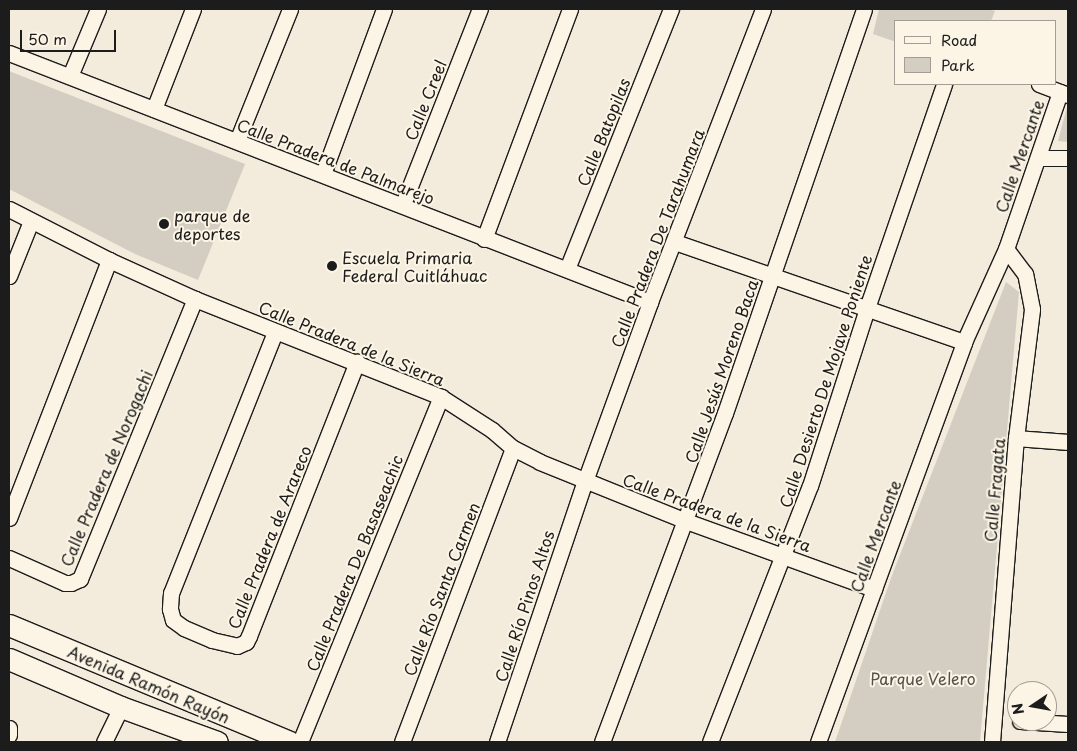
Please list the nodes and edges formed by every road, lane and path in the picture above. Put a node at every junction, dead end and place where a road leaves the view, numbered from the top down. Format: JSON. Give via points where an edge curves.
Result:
{"nodes":[{"id":1,"x":98,"y":9,"type":"edge"},
{"id":2,"x":193,"y":9,"type":"edge"},
{"id":3,"x":290,"y":9,"type":"edge"},
{"id":4,"x":384,"y":9,"type":"edge"},
{"id":5,"x":480,"y":9,"type":"edge"},
{"id":6,"x":570,"y":9,"type":"edge"},
{"id":7,"x":671,"y":9,"type":"edge"},
{"id":8,"x":763,"y":9,"type":"edge"},
{"id":9,"x":864,"y":9,"type":"edge"},
{"id":10,"x":9,"y":53,"type":"edge"},
{"id":11,"x":70,"y":76,"type":"junction"},
{"id":12,"x":944,"y":85,"type":"edge"},
{"id":13,"x":1042,"y":85,"type":"edge"},
{"id":14,"x":1064,"y":93,"type":"edge"},
{"id":15,"x":154,"y":109,"type":"junction"},
{"id":16,"x":237,"y":141,"type":"junction"},
{"id":17,"x":1038,"y":158,"type":"junction"},
{"id":18,"x":1068,"y":158,"type":"edge"},
{"id":19,"x":323,"y":174,"type":"junction"},
{"id":20,"x":403,"y":204,"type":"junction"},
{"id":21,"x":9,"y":209,"type":"edge"},
{"id":22,"x":31,"y":221,"type":"junction"},
{"id":23,"x":484,"y":239,"type":"junction"},
{"id":24,"x":675,"y":242,"type":"junction"},
{"id":25,"x":1006,"y":249,"type":"junction"},
{"id":26,"x":109,"y":260,"type":"junction"},
{"id":27,"x":567,"y":269,"type":"junction"},
{"id":28,"x":9,"y":276,"type":"edge"},
{"id":29,"x":773,"y":276,"type":"junction"},
{"id":30,"x":195,"y":299,"type":"junction"},
{"id":31,"x":650,"y":302,"type":"junction"},
{"id":32,"x":867,"y":308,"type":"junction"},
{"id":33,"x":275,"y":332,"type":"junction"},
{"id":34,"x":964,"y":342,"type":"junction"},
{"id":35,"x":357,"y":362,"type":"junction"},
{"id":36,"x":441,"y":397,"type":"junction"},
{"id":37,"x":1016,"y":438,"type":"junction"},
{"id":38,"x":1068,"y":442,"type":"edge"},
{"id":39,"x":513,"y":448,"type":"junction"},
{"id":40,"x":585,"y":481,"type":"junction"},
{"id":41,"x":9,"y":518,"type":"edge"},
{"id":42,"x":686,"y":521,"type":"junction"},
{"id":43,"x":785,"y":556,"type":"junction"},
{"id":44,"x":9,"y":558,"type":"edge"},
{"id":45,"x":874,"y":590,"type":"junction"},
{"id":46,"x":9,"y":625,"type":"edge"},
{"id":47,"x":9,"y":659,"type":"edge"},
{"id":48,"x":121,"y":707,"type":"junction"},
{"id":49,"x":994,"y":719,"type":"junction"},
{"id":50,"x":1007,"y":720,"type":"edge"},
{"id":51,"x":9,"y":728,"type":"edge"},
{"id":52,"x":9,"y":735,"type":"edge"},
{"id":53,"x":189,"y":737,"type":"edge"},
{"id":54,"x":280,"y":740,"type":"edge"},
{"id":55,"x":104,"y":742,"type":"edge"},
{"id":56,"x":217,"y":742,"type":"edge"},
{"id":57,"x":300,"y":742,"type":"edge"},
{"id":58,"x":402,"y":742,"type":"edge"},
{"id":59,"x":498,"y":742,"type":"edge"},
{"id":60,"x":602,"y":742,"type":"edge"},
{"id":61,"x":710,"y":742,"type":"edge"},
{"id":62,"x":818,"y":742,"type":"edge"},
{"id":63,"x":992,"y":742,"type":"edge"}],
"edges":[{"from":1,"to":11,"type":"street"},
{"from":2,"to":15,"type":"street"},
{"from":3,"to":16,"type":"street"},
{"from":4,"to":19,"type":"street"},
{"from":5,"to":20,"type":"street","name":"Calle Creel"},
{"from":6,"to":23,"type":"street"},
{"from":7,"to":27,"type":"street","name":"Calle Batopilas"},
{"from":8,"to":24,"type":"street","name":"Calle Pradera De Tarahumara"},
{"from":9,"to":29,"type":"street","name":"Calle Jesús Moreno Baca"},
{"from":10,"to":11,"type":"street","name":"Calle Pradera de Palmarejo"},
{"from":11,"to":15,"type":"street","name":"Calle Pradera de Palmarejo"},
{"from":12,"to":32,"type":"street","name":"Calle Desierto De Mojave Poniente"},
{"from":13,"to":14,"type":"street"},
{"from":14,"to":17,"type":"street","name":"Calle Mercante"},
{"from":15,"to":16,"type":"street","name":"Calle Pradera de Palmarejo"},
{"from":16,"to":19,"type":"street","name":"Calle Pradera de Palmarejo"},
{"from":17,"to":18,"type":"street"},
{"from":17,"to":25,"type":"street","name":"Calle Mercante"},
{"from":19,"to":20,"type":"street","name":"Calle Pradera de Palmarejo"},
{"from":20,"to":23,"type":"street","name":"Calle Pradera de Palmarejo"},
{"from":21,"to":22,"type":"street","name":"Calle Pradera de la Sierra"},
{"from":22,"to":26,"type":"street","name":"Calle Pradera de la Sierra"},
{"from":22,"to":28,"type":"street"},
{"from":23,"to":27,"type":"street","name":"Calle Pradera de Palmarejo"},
{"from":24,"to":29,"type":"street"},
{"from":24,"to":31,"type":"street","name":"Calle Pradera De Tarahumara"},
{"from":25,"to":34,"type":"street","name":"Calle Mercante"},
{"from":25,"to":37,"type":"street","name":"Calle Fragata","via":[[1025,274],[1032,309]]},
{"from":26,"to":30,"type":"street","name":"Calle Pradera de la Sierra"},
{"from":26,"to":41,"type":"street"},
{"from":27,"to":31,"type":"street","name":"Calle Pradera de Palmarejo"},
{"from":29,"to":32,"type":"street"},
{"from":29,"to":42,"type":"street","name":"Calle Jesús Moreno Baca"},
{"from":30,"to":33,"type":"street","name":"Calle Pradera de la Sierra"},
{"from":30,"to":44,"type":"street","name":"Calle Pradera de Norogachi","via":[[80,579],[65,583]]},
{"from":31,"to":40,"type":"street","name":"Calle Pradera De Tarahumara"},
{"from":32,"to":34,"type":"street"},
{"from":32,"to":43,"type":"street","name":"Calle Desierto De Mojave Poniente"},
{"from":33,"to":35,"type":"street","name":"Calle Pradera de la Sierra"},
{"from":33,"to":35,"type":"street","name":"Calle Pradera de Arareco","via":[[171,593],[173,620],[212,640],[237,646],[250,636]]},
{"from":34,"to":45,"type":"street","name":"Calle Mercante"},
{"from":35,"to":36,"type":"street","name":"Calle Pradera de la Sierra"},
{"from":36,"to":39,"type":"street","name":"Calle Pradera de la Sierra","via":[[492,430]]},
{"from":36,"to":57,"type":"street","name":"Calle Pradera De Basaseachic"},
{"from":37,"to":38,"type":"street"},
{"from":37,"to":49,"type":"street","name":"Calle Fragata"},
{"from":39,"to":40,"type":"street","name":"Calle Pradera de la Sierra"},
{"from":39,"to":58,"type":"street","name":"Calle Río Santa Carmen"},
{"from":40,"to":42,"type":"street","name":"Calle Pradera de la Sierra"},
{"from":40,"to":59,"type":"street","name":"Calle Río Pinos Altos"},
{"from":42,"to":43,"type":"street","name":"Calle Pradera de la Sierra"},
{"from":42,"to":60,"type":"street","name":"Calle Jesús Moreno Baca"},
{"from":43,"to":45,"type":"street","name":"Calle Pradera de la Sierra"},
{"from":43,"to":61,"type":"street","name":"Calle Desierto De Mojave Poniente"},
{"from":45,"to":62,"type":"street","name":"Calle Mercante"},
{"from":46,"to":54,"type":"main road","name":"Avenida Ramón Rayón"},
{"from":47,"to":48,"type":"main road","name":"Avenida Ramón Rayón"},
{"from":48,"to":53,"type":"main road","name":"Avenida Ramón Rayón"},
{"from":48,"to":55,"type":"street"},
{"from":49,"to":50,"type":"street"},
{"from":49,"to":63,"type":"street","name":"Calle Fragata"},
{"from":51,"to":52,"type":"street"},
{"from":53,"to":56,"type":"main road","name":"Avenida Ramón Rayón"}]}
